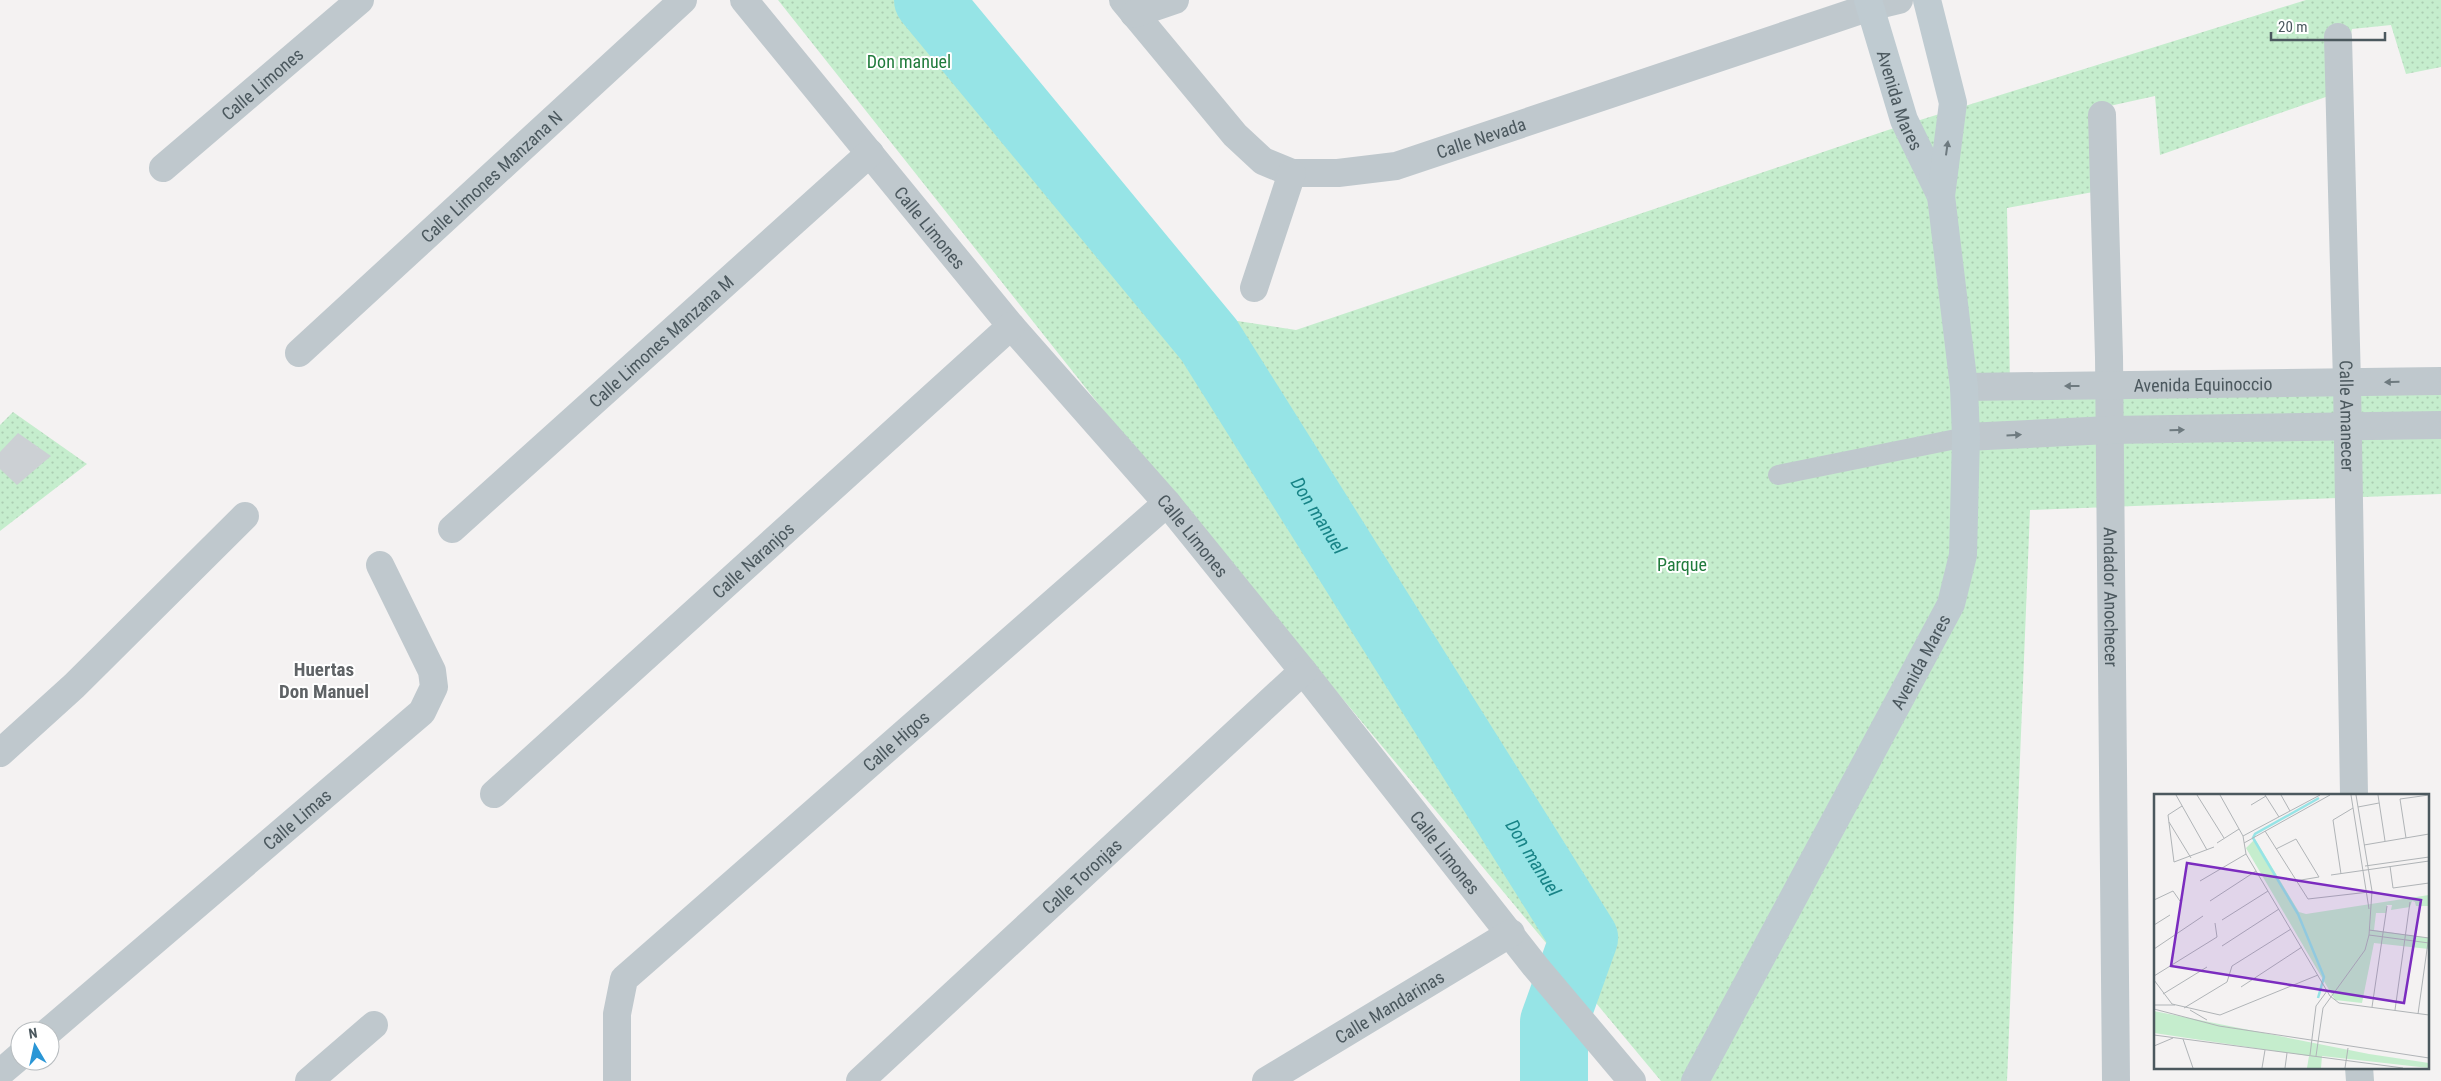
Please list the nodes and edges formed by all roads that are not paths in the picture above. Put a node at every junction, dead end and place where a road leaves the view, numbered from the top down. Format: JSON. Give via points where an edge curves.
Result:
{"nodes":[{"id":1,"x":360,"y":0,"type":"edge"},
{"id":2,"x":683,"y":0,"type":"edge"},
{"id":3,"x":744,"y":0,"type":"edge"},
{"id":4,"x":1175,"y":0,"type":"edge"},
{"id":5,"x":1899,"y":0,"type":"edge"},
{"id":6,"x":1927,"y":0,"type":"edge"},
{"id":7,"x":1869,"y":4,"type":"edge"},
{"id":8,"x":1129,"y":7,"type":"edge"},
{"id":9,"x":2338,"y":37,"type":"dead end"},
{"id":10,"x":2102,"y":115,"type":"dead end"},
{"id":11,"x":870,"y":153,"type":"junction"},
{"id":12,"x":163,"y":168,"type":"dead end"},
{"id":13,"x":1292,"y":173,"type":"junction"},
{"id":14,"x":1941,"y":196,"type":"junction"},
{"id":15,"x":1254,"y":288,"type":"dead end"},
{"id":16,"x":1011,"y":326,"type":"junction"},
{"id":17,"x":299,"y":353,"type":"dead end"},
{"id":18,"x":2441,"y":381,"type":"edge"},
{"id":19,"x":2347,"y":382,"type":"junction"},
{"id":20,"x":2109,"y":386,"type":"junction"},
{"id":21,"x":1964,"y":387,"type":"junction"},
{"id":22,"x":2441,"y":425,"type":"edge"},
{"id":23,"x":2347,"y":427,"type":"junction"},
{"id":24,"x":2109,"y":430,"type":"junction"},
{"id":25,"x":1966,"y":437,"type":"junction"},
{"id":26,"x":1778,"y":475,"type":"dead end"},
{"id":27,"x":1167,"y":503,"type":"junction"},
{"id":28,"x":245,"y":516,"type":"dead end"},
{"id":29,"x":452,"y":529,"type":"dead end"},
{"id":30,"x":380,"y":565,"type":"dead end"},
{"id":31,"x":1303,"y":671,"type":"junction"},
{"id":32,"x":0,"y":753,"type":"edge"},
{"id":33,"x":494,"y":794,"type":"dead end"},
{"id":34,"x":2354,"y":794,"type":"edge"},
{"id":35,"x":1511,"y":933,"type":"junction"},
{"id":36,"x":60,"y":1022,"type":"edge"},
{"id":37,"x":374,"y":1025,"type":"dead end"},
{"id":38,"x":10,"y":1064,"type":"edge"},
{"id":39,"x":2359,"y":1068,"type":"edge"},
{"id":40,"x":0,"y":1073,"type":"edge"},
{"id":41,"x":309,"y":1081,"type":"edge"},
{"id":42,"x":617,"y":1081,"type":"edge"},
{"id":43,"x":860,"y":1081,"type":"edge"},
{"id":44,"x":1266,"y":1081,"type":"edge"},
{"id":45,"x":1632,"y":1081,"type":"edge"},
{"id":46,"x":1695,"y":1081,"type":"edge"},
{"id":47,"x":2116,"y":1081,"type":"edge"},
{"id":48,"x":2360,"y":1081,"type":"edge"}],
"edges":[{"from":1,"to":12,"type":"street","name":"Calle Limones"},
{"from":2,"to":17,"type":"street","name":"Calle Limones Manzana N"},
{"from":3,"to":11,"type":"street","name":"Calle Limones"},
{"from":4,"to":8,"type":"street"},
{"from":5,"to":7,"type":"street","name":"Calle Nevada"},
{"from":14,"to":6,"type":"main road","name":"Avenida Mares","one_way":true,"via":[[1953,103]]},
{"from":7,"to":13,"type":"street","name":"Calle Nevada","via":[[1396,166],[1338,173]]},
{"from":7,"to":14,"type":"main road","name":"Avenida Mares","via":[[1904,120]]},
{"from":8,"to":13,"type":"street","name":"Calle Nevada","via":[[1235,135],[1263,160]]},
{"from":9,"to":19,"type":"street","name":"Calle Amanecer"},
{"from":10,"to":20,"type":"street","name":"Andador Anochecer"},
{"from":11,"to":16,"type":"street","name":"Calle Limones"},
{"from":11,"to":29,"type":"street","name":"Calle Limones Manzana M"},
{"from":13,"to":15,"type":"street"},
{"from":14,"to":21,"type":"main road","name":"Avenida Mares"},
{"from":16,"to":27,"type":"street","name":"Calle Limones"},
{"from":16,"to":33,"type":"street","name":"Calle Naranjos"},
{"from":18,"to":19,"type":"street","name":"Avenida Equinoccio","one_way":true},
{"from":19,"to":20,"type":"street","name":"Avenida Equinoccio"},
{"from":19,"to":23,"type":"street","name":"Calle Amanecer"},
{"from":20,"to":21,"type":"street","name":"Avenida Equinoccio","one_way":true},
{"from":20,"to":24,"type":"street","name":"Andador Anochecer"},
{"from":21,"to":25,"type":"main road","name":"Avenida Mares"},
{"from":22,"to":23,"type":"street"},
{"from":24,"to":23,"type":"street","one_way":true},
{"from":23,"to":34,"type":"street","name":"Calle Amanecer"},
{"from":25,"to":24,"type":"street","one_way":true},
{"from":24,"to":47,"type":"street","name":"Andador Anochecer"},
{"from":25,"to":26,"type":"lane"},
{"from":25,"to":46,"type":"main road","name":"Avenida Mares","via":[[1963,555],[1951,604]]},
{"from":27,"to":31,"type":"street","name":"Calle Limones"},
{"from":27,"to":42,"type":"street","name":"Calle Higos","via":[[624,979],[617,1014]]},
{"from":28,"to":32,"type":"street","via":[[74,686]]},
{"from":30,"to":36,"type":"street","name":"Calle Limas","via":[[432,671],[434,687],[422,712]]},
{"from":31,"to":35,"type":"street","name":"Calle Limones"},
{"from":31,"to":43,"type":"street","name":"Calle Toronjas"},
{"from":35,"to":44,"type":"street","name":"Calle Mandarinas"},
{"from":35,"to":45,"type":"street","name":"Calle Limones"},
{"from":37,"to":41,"type":"street"},
{"from":38,"to":40,"type":"street"},
{"from":39,"to":48,"type":"street"}]}
